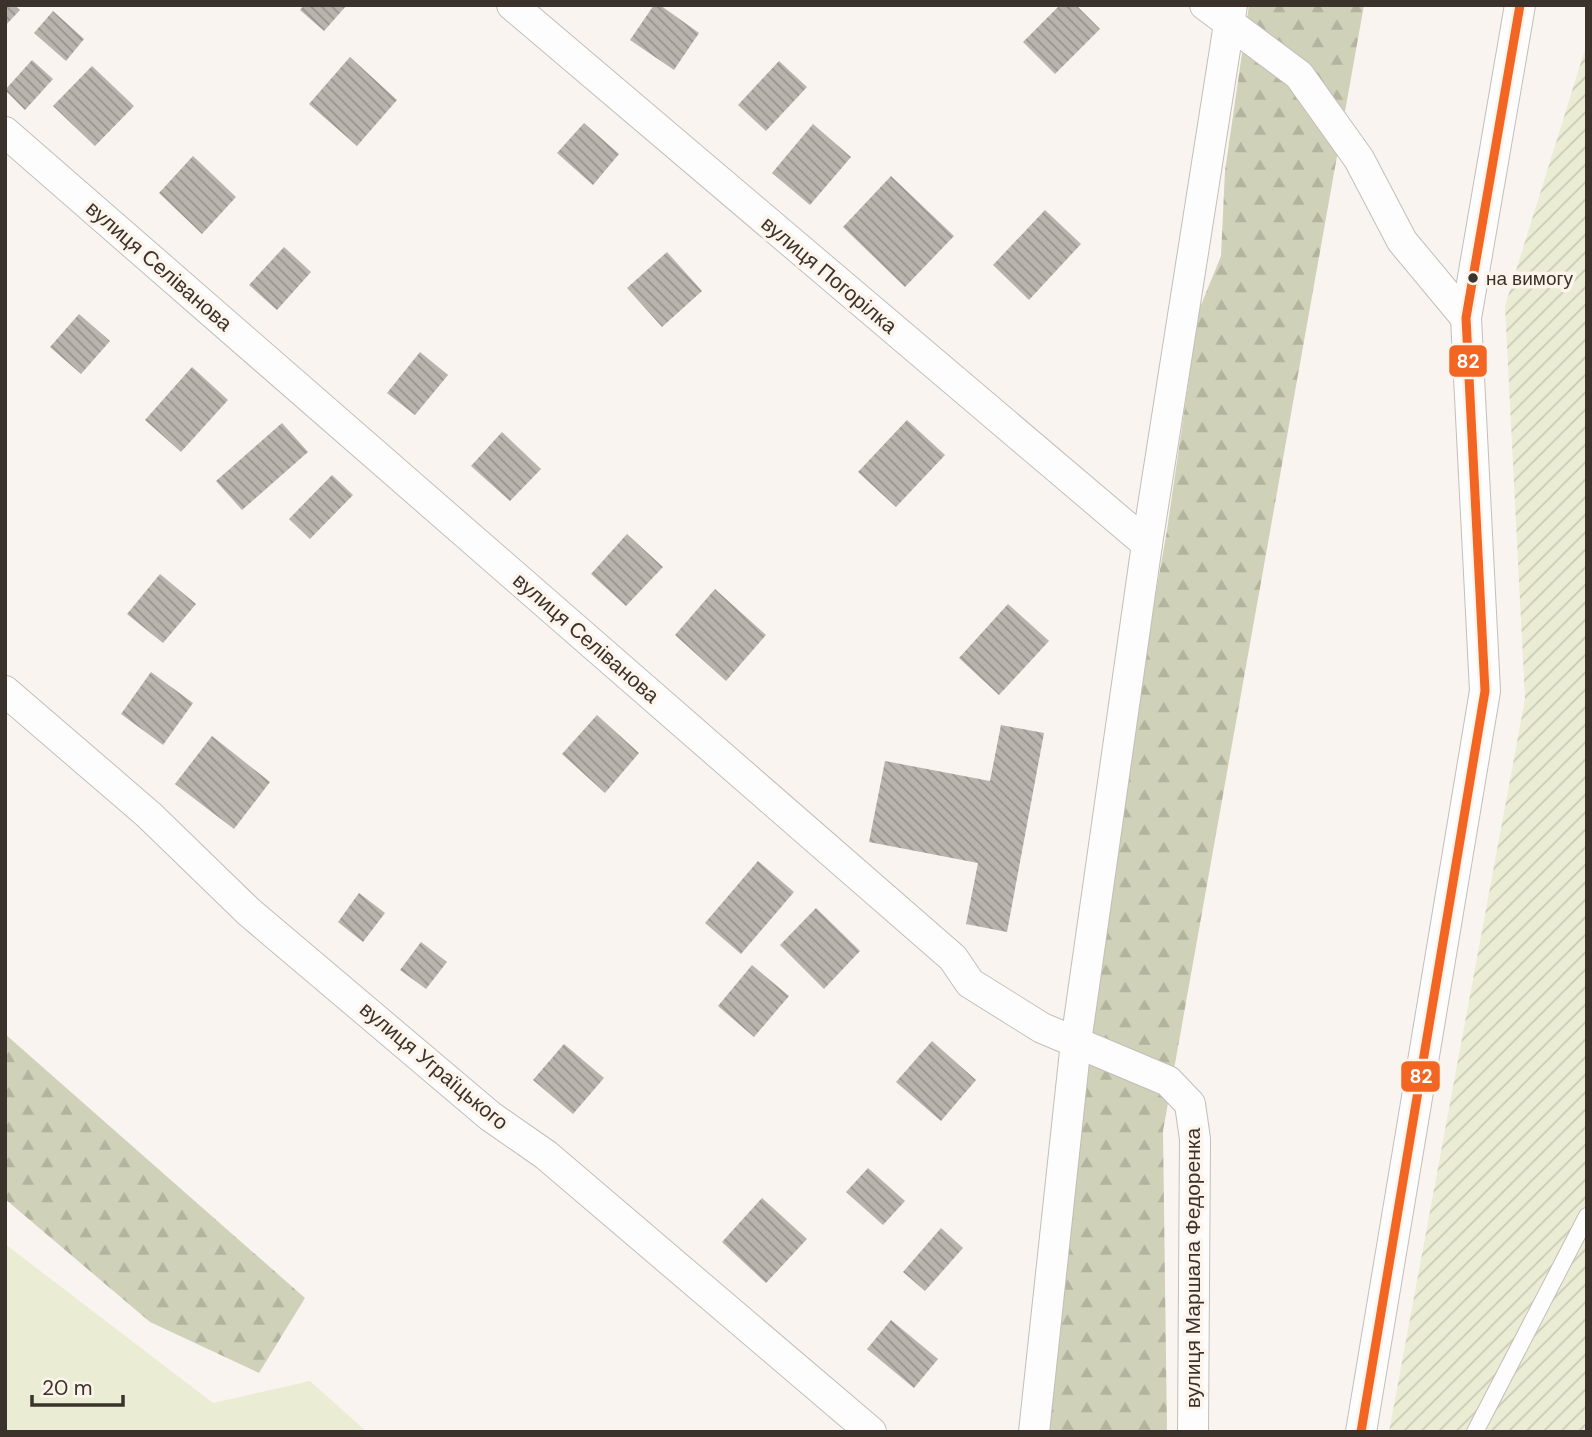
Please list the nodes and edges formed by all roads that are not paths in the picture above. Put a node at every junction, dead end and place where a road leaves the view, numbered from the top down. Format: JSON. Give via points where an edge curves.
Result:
{"nodes":[{"id":1,"x":512,"y":5,"type":"edge"},
{"id":2,"x":1205,"y":5,"type":"edge"},
{"id":3,"x":1520,"y":5,"type":"edge"},
{"id":4,"x":1231,"y":15,"type":"edge"},
{"id":5,"x":5,"y":132,"type":"edge"},
{"id":6,"x":1466,"y":318,"type":"junction"},
{"id":7,"x":1147,"y":544,"type":"junction"},
{"id":8,"x":5,"y":691,"type":"edge"},
{"id":9,"x":1076,"y":1042,"type":"junction"},
{"id":10,"x":1190,"y":1104,"type":"joint"},
{"id":11,"x":1587,"y":1216,"type":"edge"},
{"id":12,"x":871,"y":1432,"type":"edge"},
{"id":13,"x":1034,"y":1432,"type":"edge"},
{"id":14,"x":1193,"y":1432,"type":"edge"},
{"id":15,"x":1361,"y":1432,"type":"edge"},
{"id":16,"x":1475,"y":1432,"type":"edge"}],
"edges":[{"from":1,"to":7,"type":"street","name":"вулиця Погорілка"},
{"from":2,"to":4,"type":"street"},
{"from":3,"to":6,"type":"street"},
{"from":4,"to":6,"type":"street","via":[[1299,75],[1359,159],[1402,241]]},
{"from":4,"to":7,"type":"street"},
{"from":5,"to":9,"type":"street","name":"вулиця Селіванова","via":[[943,949],[970,983],[1042,1028]]},
{"from":6,"to":15,"type":"street","via":[[1485,691]]},
{"from":7,"to":9,"type":"street"},
{"from":8,"to":12,"type":"street","name":"вулиця Уграїцького","via":[[149,815],[250,912],[490,1115],[546,1155]]},
{"from":9,"to":10,"type":"street","name":"вулиця Селіванова","via":[[1168,1081]]},
{"from":9,"to":13,"type":"street"},
{"from":10,"to":14,"type":"street","name":"вулиця Маршала Федоренка","via":[[1195,1139]]},
{"from":11,"to":16,"type":"lane"}]}
